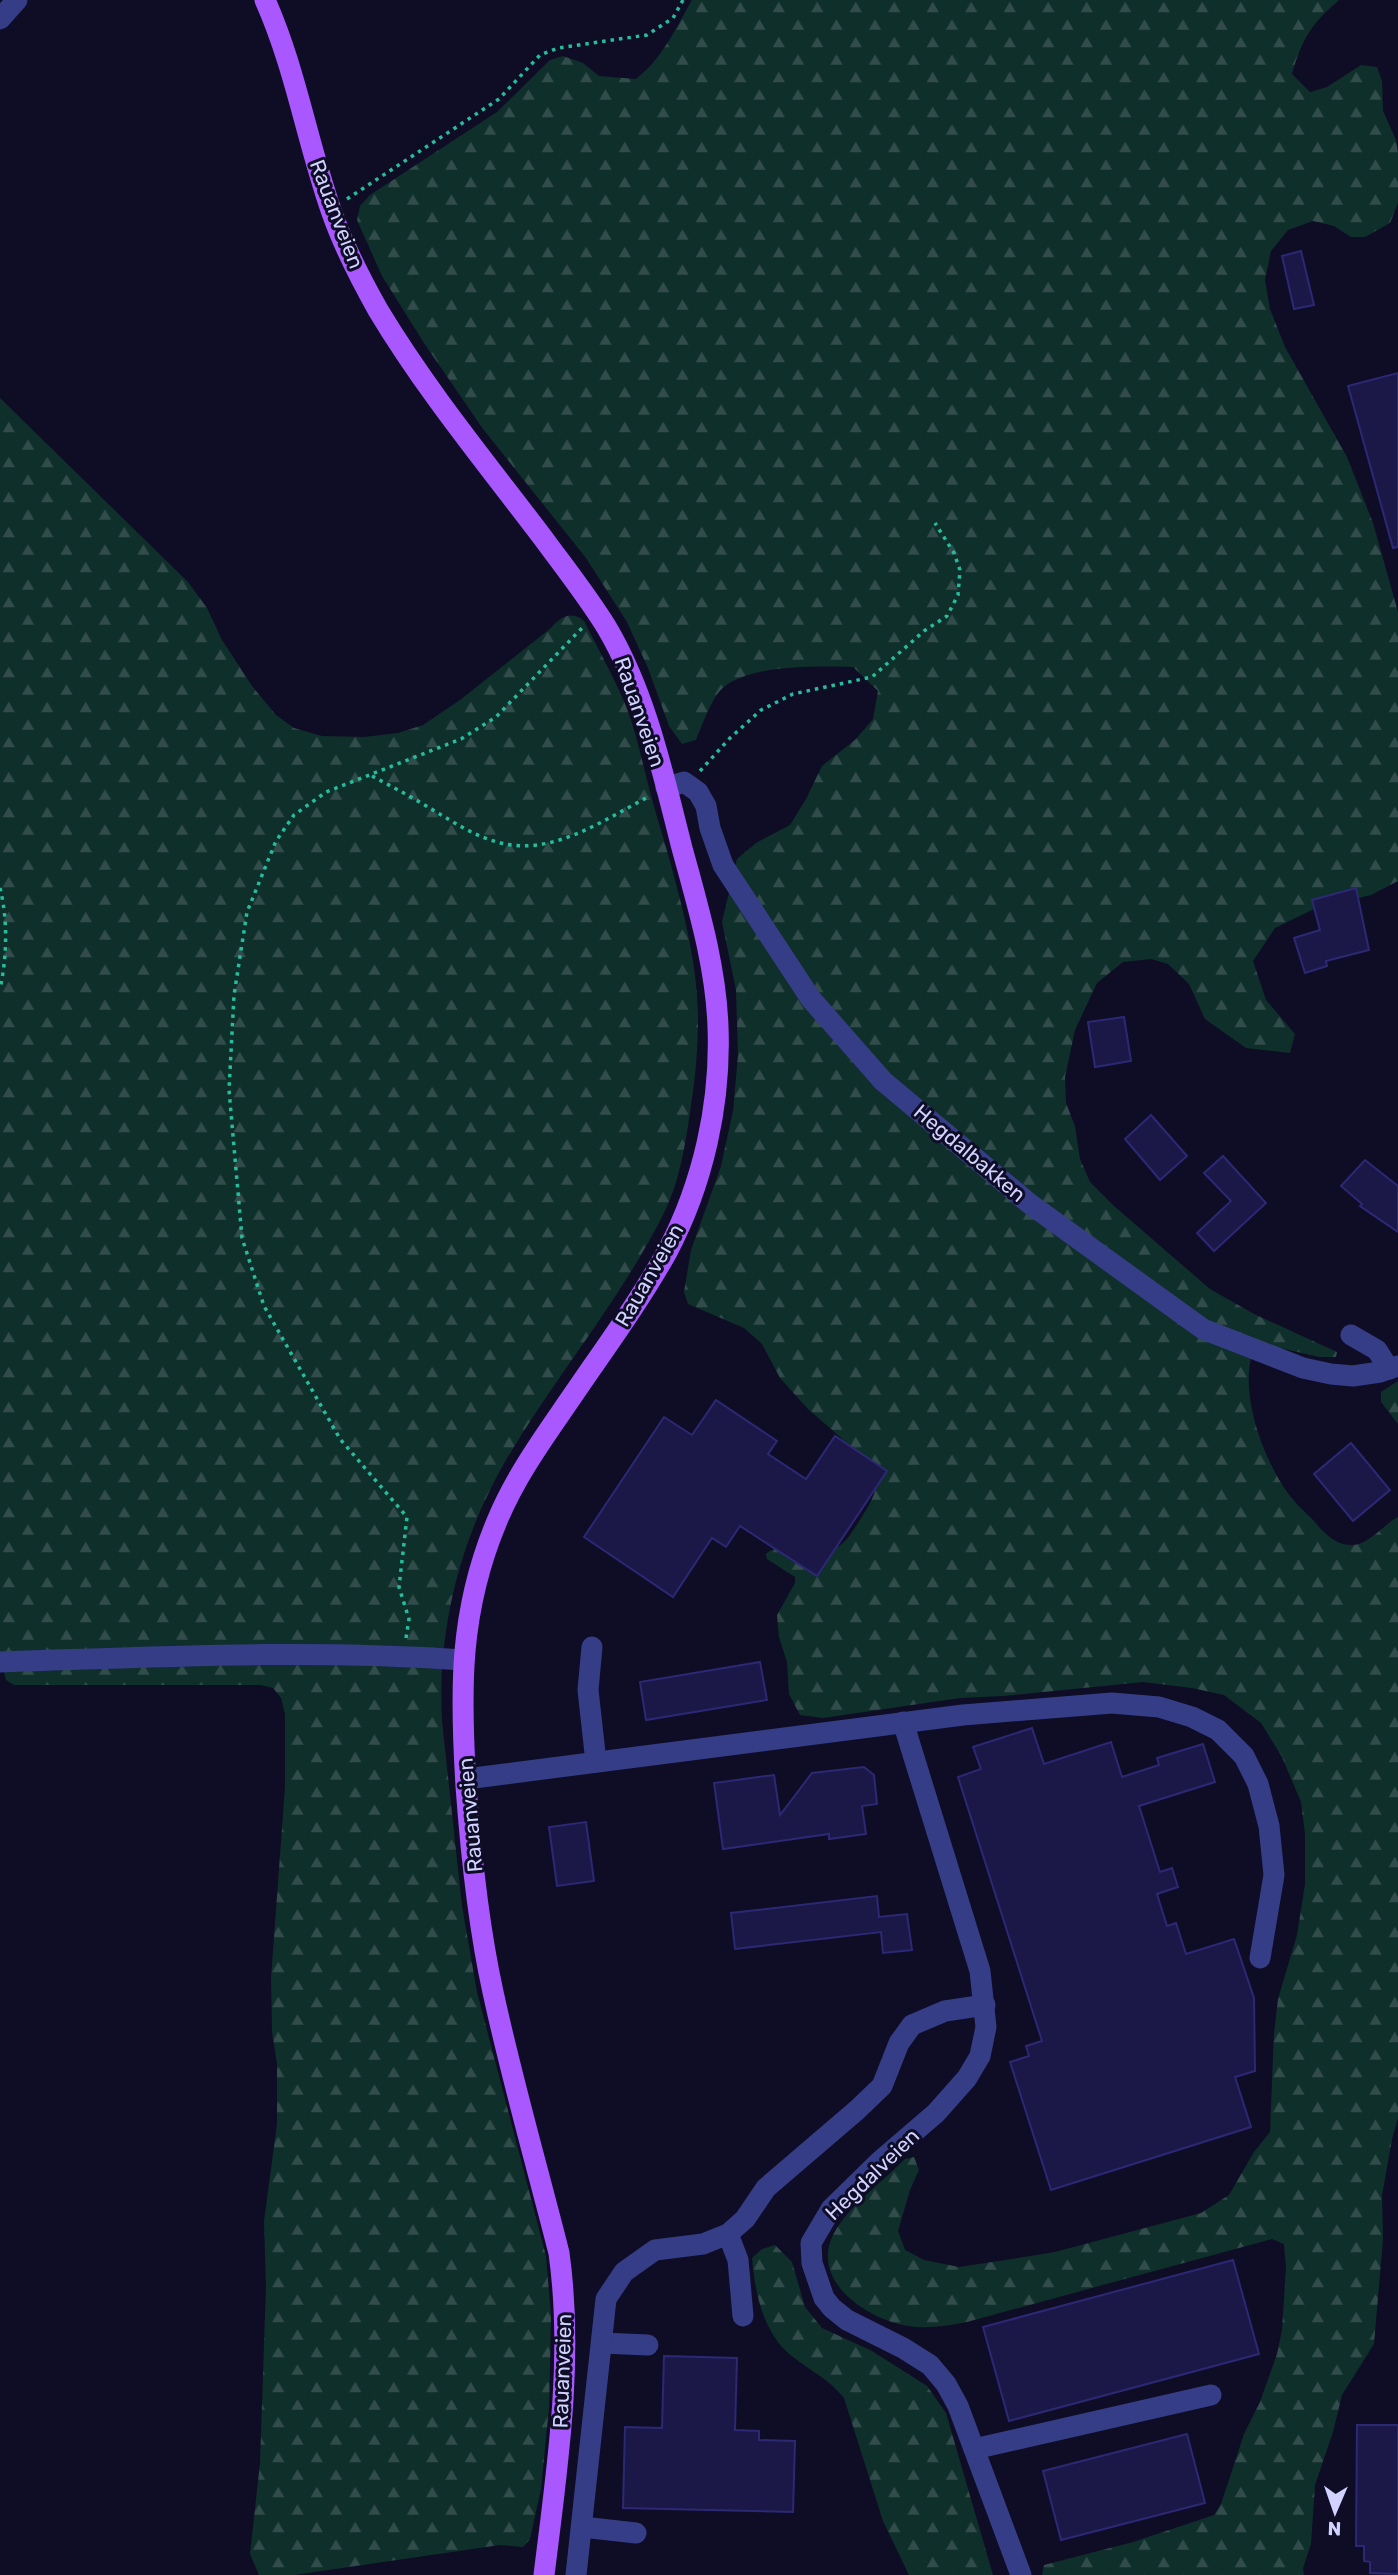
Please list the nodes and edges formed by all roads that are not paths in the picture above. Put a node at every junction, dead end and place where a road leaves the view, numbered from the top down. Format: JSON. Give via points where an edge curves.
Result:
{"nodes":[{"id":1,"x":17,"y":0,"type":"edge"},
{"id":2,"x":265,"y":0,"type":"edge"},
{"id":3,"x":0,"y":19,"type":"edge"},
{"id":4,"x":675,"y":785,"type":"junction"},
{"id":5,"x":1351,"y":1335,"type":"dead end"},
{"id":6,"x":1394,"y":1367,"type":"edge"},
{"id":7,"x":592,"y":1647,"type":"dead end"},
{"id":8,"x":463,"y":1660,"type":"junction"},
{"id":9,"x":0,"y":1662,"type":"edge"},
{"id":10,"x":903,"y":1723,"type":"junction"},
{"id":11,"x":596,"y":1762,"type":"junction"},
{"id":12,"x":466,"y":1779,"type":"junction"},
{"id":13,"x":1260,"y":1958,"type":"dead end"},
{"id":14,"x":985,"y":2005,"type":"junction"},
{"id":15,"x":728,"y":2234,"type":"junction"},
{"id":16,"x":743,"y":2316,"type":"dead end"},
{"id":17,"x":601,"y":2343,"type":"junction"},
{"id":18,"x":648,"y":2345,"type":"dead end"},
{"id":19,"x":1211,"y":2395,"type":"dead end"},
{"id":20,"x":974,"y":2449,"type":"junction"},
{"id":21,"x":582,"y":2527,"type":"junction"},
{"id":22,"x":636,"y":2533,"type":"dead end"},
{"id":23,"x":544,"y":2575,"type":"edge"},
{"id":24,"x":576,"y":2575,"type":"edge"},
{"id":25,"x":1021,"y":2575,"type":"edge"}],
"edges":[{"from":1,"to":3,"type":"street"},
{"from":2,"to":4,"type":"main road","name":"Rauanveien","via":[[284,45],[331,210],[351,260],[379,312],[440,401],[597,613],[635,685]]},
{"from":4,"to":6,"type":"street","name":"Hegdalbakken","via":[[698,792],[723,865],[811,999],[883,1081],[1030,1204],[1203,1329],[1312,1370],[1353,1376]]},
{"from":4,"to":8,"type":"main road","name":"Rauanveien","via":[[716,996],[718,1055],[710,1129],[690,1198],[666,1252],[507,1499],[482,1560]]},
{"from":5,"to":6,"type":"street"},
{"from":7,"to":11,"type":"street","via":[[588,1690]]},
{"from":8,"to":9,"type":"street","via":[[216,1656]]},
{"from":8,"to":12,"type":"main road","name":"Rauanveien"},
{"from":10,"to":11,"type":"street"},
{"from":10,"to":13,"type":"street","via":[[1112,1703],[1159,1707],[1218,1730],[1244,1756],[1258,1784],[1269,1826],[1273,1875]]},
{"from":10,"to":14,"type":"street","name":"Hegdalveien","via":[[980,1971]]},
{"from":11,"to":12,"type":"street"},
{"from":12,"to":23,"type":"main road","name":"Rauanveien","via":[[491,1983],[564,2285],[562,2404]]},
{"from":14,"to":15,"type":"street","via":[[944,2011],[912,2025],[899,2043],[882,2086],[766,2188],[745,2219]]},
{"from":14,"to":20,"type":"street","name":"Hegdalveien","via":[[980,2056],[967,2078],[936,2113],[831,2209],[811,2243],[812,2263],[824,2298],[847,2320],[930,2365],[958,2406]]},
{"from":15,"to":16,"type":"street","via":[[738,2260]]},
{"from":15,"to":17,"type":"street","via":[[704,2244],[655,2250],[624,2272],[606,2299]]},
{"from":17,"to":18,"type":"street"},
{"from":17,"to":21,"type":"street"},
{"from":19,"to":20,"type":"street"},
{"from":20,"to":25,"type":"street","name":"Hegdalveien"},
{"from":21,"to":22,"type":"street"},
{"from":21,"to":24,"type":"street"}]}
